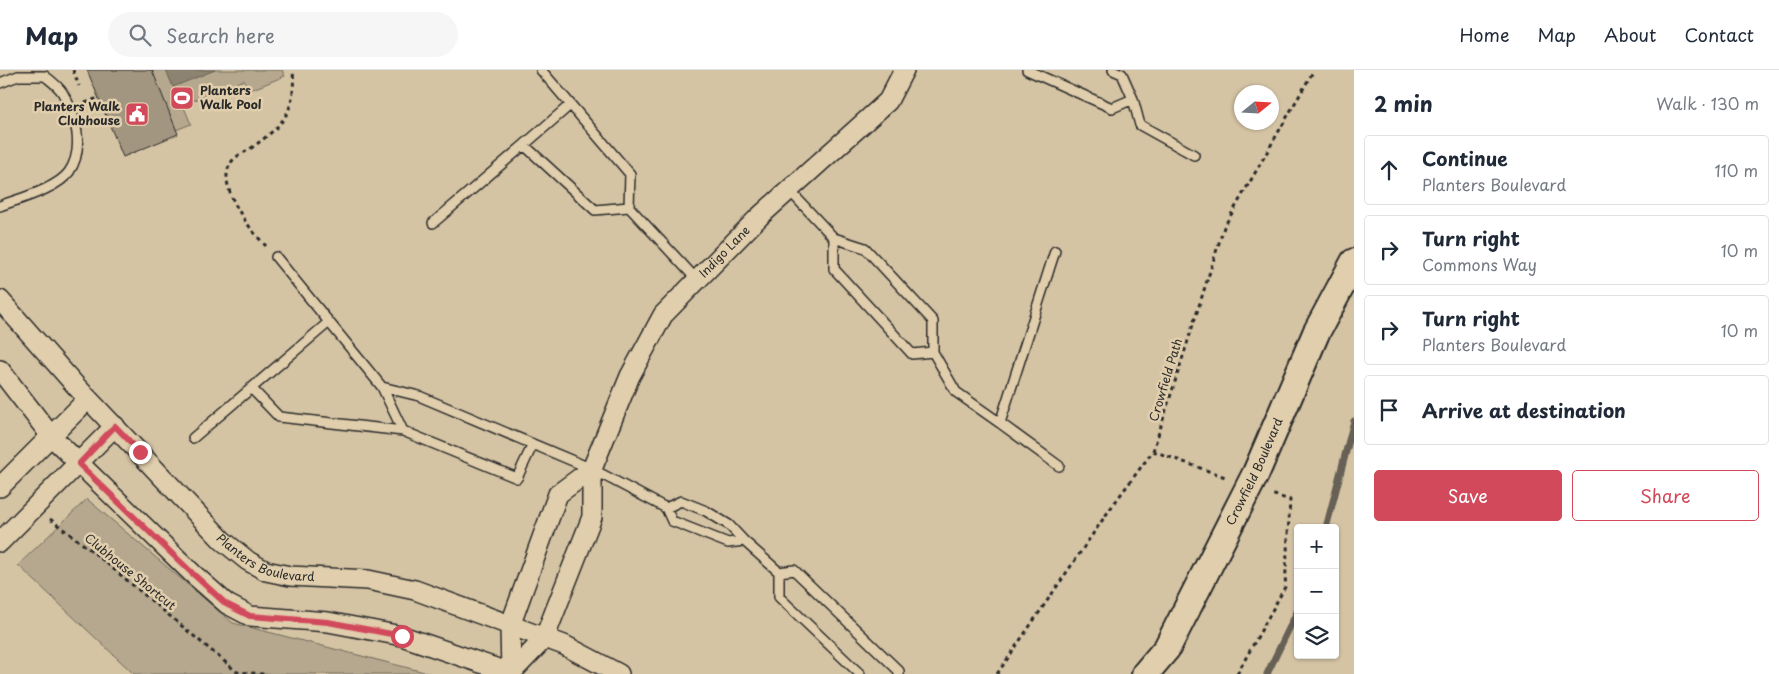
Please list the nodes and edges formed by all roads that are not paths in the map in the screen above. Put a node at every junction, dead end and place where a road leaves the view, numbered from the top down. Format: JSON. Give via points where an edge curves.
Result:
{"nodes":[{"id":1,"x":541,"y":70,"type":"edge"},
{"id":2,"x":904,"y":70,"type":"edge"},
{"id":3,"x":1027,"y":70,"type":"edge"},
{"id":4,"x":1113,"y":70,"type":"edge"},
{"id":5,"x":0,"y":83,"type":"edge"},
{"id":6,"x":1133,"y":99,"type":"junction"},
{"id":7,"x":570,"y":105,"type":"junction"},
{"id":8,"x":524,"y":145,"type":"junction"},
{"id":9,"x":1194,"y":155,"type":"dead end"},
{"id":10,"x":789,"y":190,"type":"junction"},
{"id":11,"x":0,"y":206,"type":"edge"},
{"id":12,"x":629,"y":207,"type":"junction"},
{"id":13,"x":433,"y":223,"type":"dead end"},
{"id":14,"x":834,"y":238,"type":"junction"},
{"id":15,"x":1055,"y":251,"type":"dead end"},
{"id":16,"x":276,"y":257,"type":"road end"},
{"id":17,"x":1354,"y":262,"type":"edge"},
{"id":18,"x":697,"y":280,"type":"junction"},
{"id":19,"x":0,"y":300,"type":"edge"},
{"id":20,"x":329,"y":322,"type":"junction"},
{"id":21,"x":933,"y":352,"type":"junction"},
{"id":22,"x":0,"y":370,"type":"edge"},
{"id":23,"x":382,"y":387,"type":"junction"},
{"id":24,"x":251,"y":388,"type":"junction"},
{"id":25,"x":88,"y":399,"type":"junction"},
{"id":26,"x":1000,"y":423,"type":"junction"},
{"id":27,"x":115,"y":426,"type":"junction"},
{"id":28,"x":403,"y":431,"type":"junction"},
{"id":29,"x":51,"y":436,"type":"junction"},
{"id":30,"x":192,"y":438,"type":"dead end"},
{"id":31,"x":533,"y":444,"type":"junction"},
{"id":32,"x":79,"y":464,"type":"junction"},
{"id":33,"x":1059,"y":466,"type":"dead end"},
{"id":34,"x":592,"y":469,"type":"junction"},
{"id":35,"x":0,"y":486,"type":"edge"},
{"id":36,"x":666,"y":508,"type":"junction"},
{"id":37,"x":744,"y":541,"type":"junction"},
{"id":38,"x":0,"y":542,"type":"edge"},
{"id":39,"x":779,"y":572,"type":"junction"},
{"id":40,"x":510,"y":626,"type":"junction"},
{"id":41,"x":544,"y":638,"type":"junction"},
{"id":42,"x":512,"y":674,"type":"edge"},
{"id":43,"x":619,"y":674,"type":"edge"},
{"id":44,"x":860,"y":674,"type":"edge"},
{"id":45,"x":899,"y":674,"type":"edge"},
{"id":46,"x":1145,"y":674,"type":"edge"}],
"edges":[{"from":1,"to":7,"type":"lane"},
{"from":2,"to":10,"type":"street","name":"Indigo Lane","via":[[888,102]]},
{"from":3,"to":6,"type":"lane","via":[[1112,108]]},
{"from":4,"to":6,"type":"lane","via":[[1122,74]]},
{"from":5,"to":11,"type":"lane","via":[[18,76],[45,76],[61,91],[75,118],[78,149],[68,173],[47,188]]},
{"from":6,"to":9,"type":"lane","via":[[1140,126]]},
{"from":7,"to":8,"type":"lane"},
{"from":7,"to":12,"type":"lane","via":[[630,174]]},
{"from":8,"to":12,"type":"lane","via":[[595,210]]},
{"from":8,"to":13,"type":"lane"},
{"from":10,"to":14,"type":"lane"},
{"from":10,"to":18,"type":"street","name":"Indigo Lane"},
{"from":12,"to":18,"type":"lane"},
{"from":14,"to":21,"type":"lane","via":[[865,248],[933,321]]},
{"from":14,"to":21,"type":"lane","via":[[834,269],[912,354]]},
{"from":15,"to":26,"type":"lane"},
{"from":16,"to":20,"type":"lane"},
{"from":17,"to":46,"type":"main road","name":"Crowfield Boulevard","via":[[1316,333],[1256,473],[1185,614],[1167,648]]},
{"from":18,"to":34,"type":"street","name":"Indigo Lane","via":[[663,315],[630,376]]},
{"from":19,"to":25,"type":"street","name":"Planters Boulevard"},
{"from":20,"to":23,"type":"lane"},
{"from":20,"to":24,"type":"lane"},
{"from":21,"to":26,"type":"lane","via":[[956,392]]},
{"from":22,"to":29,"type":"street"},
{"from":23,"to":28,"type":"lane"},
{"from":23,"to":31,"type":"lane","via":[[419,396]]},
{"from":24,"to":28,"type":"lane","via":[[278,417]]},
{"from":24,"to":30,"type":"lane"},
{"from":25,"to":27,"type":"street","name":"Planters Boulevard"},
{"from":25,"to":29,"type":"street"},
{"from":26,"to":33,"type":"lane"},
{"from":27,"to":32,"type":"street"},
{"from":27,"to":40,"type":"street","name":"Planters Boulevard","via":[[222,540],[248,562],[266,571],[290,576],[368,580],[415,590]]},
{"from":28,"to":31,"type":"lane","via":[[517,478]]},
{"from":29,"to":32,"type":"street"},
{"from":29,"to":35,"type":"street"},
{"from":31,"to":34,"type":"lane"},
{"from":32,"to":38,"type":"street"},
{"from":32,"to":42,"type":"street","via":[[226,604],[250,616],[328,622],[402,636]]},
{"from":34,"to":36,"type":"lane"},
{"from":34,"to":40,"type":"street","via":[[558,494]]},
{"from":34,"to":41,"type":"street","name":"Indigo Lane","via":[[592,517]]},
{"from":36,"to":37,"type":"lane","via":[[672,521],[728,543]]},
{"from":36,"to":37,"type":"lane","via":[[681,502],[706,511],[729,524]]},
{"from":37,"to":39,"type":"lane"},
{"from":39,"to":44,"type":"lane","via":[[779,597]]},
{"from":39,"to":45,"type":"lane","via":[[794,570]]},
{"from":40,"to":41,"type":"street","name":"Planters Boulevard"},
{"from":40,"to":42,"type":"street"},
{"from":41,"to":42,"type":"street","name":"Indigo Lane"},
{"from":41,"to":43,"type":"street","name":"Planters Boulevard"}]}
